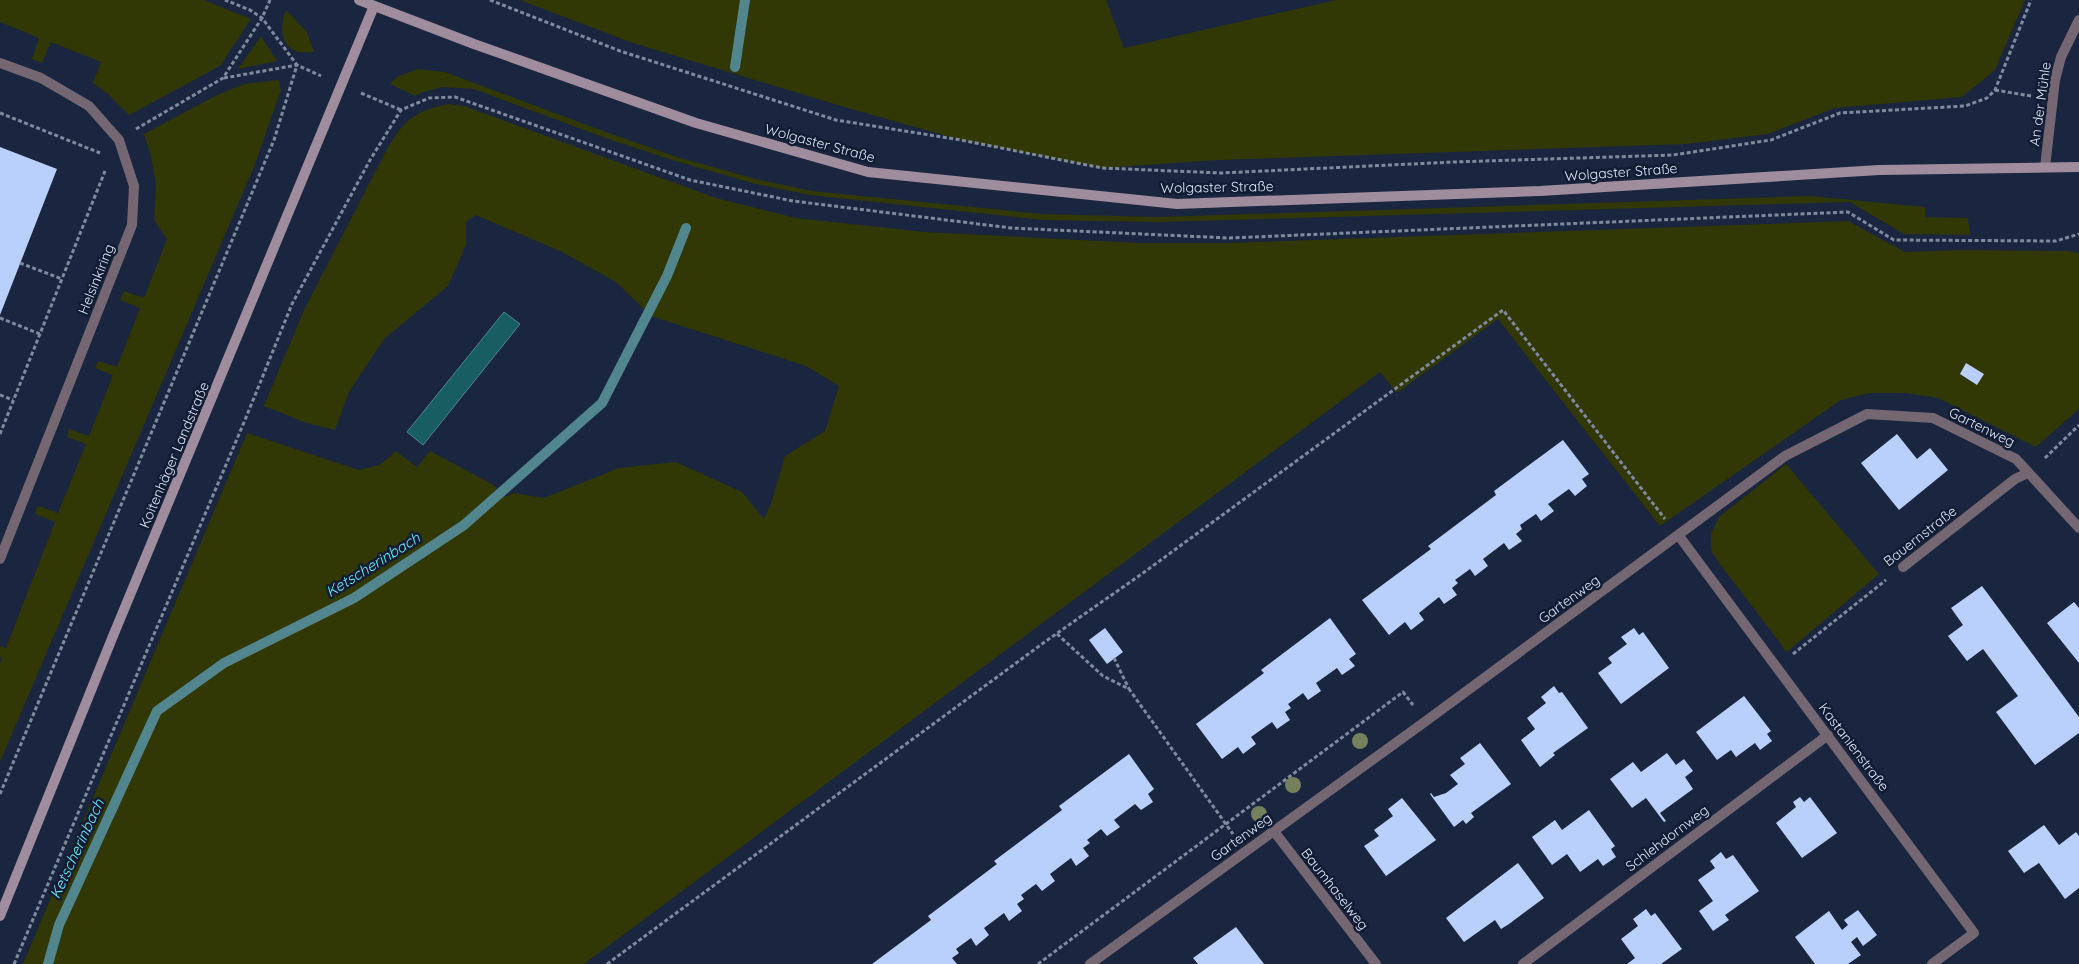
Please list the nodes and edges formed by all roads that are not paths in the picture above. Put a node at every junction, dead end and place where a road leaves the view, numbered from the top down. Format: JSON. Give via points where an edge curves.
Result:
{"nodes":[{"id":1,"x":359,"y":0,"type":"edge"},
{"id":2,"x":374,"y":6,"type":"junction"},
{"id":3,"x":2079,"y":20,"type":"edge"},
{"id":4,"x":0,"y":63,"type":"edge"},
{"id":5,"x":2079,"y":166,"type":"edge"},
{"id":6,"x":2045,"y":167,"type":"junction"},
{"id":7,"x":2028,"y":473,"type":"junction"},
{"id":8,"x":2079,"y":528,"type":"edge"},
{"id":9,"x":1679,"y":536,"type":"junction"},
{"id":10,"x":0,"y":558,"type":"edge"},
{"id":11,"x":1903,"y":567,"type":"road end"},
{"id":12,"x":1828,"y":735,"type":"junction"},
{"id":13,"x":1273,"y":830,"type":"junction"},
{"id":14,"x":0,"y":916,"type":"edge"},
{"id":15,"x":1090,"y":964,"type":"edge"},
{"id":16,"x":1376,"y":964,"type":"edge"},
{"id":17,"x":1523,"y":964,"type":"edge"},
{"id":18,"x":1932,"y":964,"type":"edge"}],
"edges":[{"from":1,"to":2,"type":"main road","name":"Wolgaster Straße"},
{"from":2,"to":6,"type":"main road","name":"Wolgaster Straße","via":[[696,123],[868,172],[1177,204],[1540,191],[1879,170]]},
{"from":2,"to":14,"type":"main road","name":"Koitenhäger Landstraße"},
{"from":3,"to":6,"type":"street","name":"An der Mühle","via":[[2061,57],[2055,80]]},
{"from":4,"to":10,"type":"street","name":"Helsinkiring","via":[[41,78],[89,106],[119,140],[134,186],[132,225]]},
{"from":5,"to":6,"type":"main road","name":"Wolgaster Straße"},
{"from":7,"to":8,"type":"street","name":"Gartenweg"},
{"from":7,"to":9,"type":"street","name":"Gartenweg","via":[[2016,459],[1933,418],[1867,414],[1785,456]]},
{"from":7,"to":11,"type":"street","name":"Bauernstraße","via":[[2015,479]]},
{"from":9,"to":12,"type":"street","name":"Kastanienstraße"},
{"from":9,"to":13,"type":"street","name":"Gartenweg"},
{"from":12,"to":17,"type":"street","name":"Schlehdornweg"},
{"from":12,"to":18,"type":"street","name":"Kastanienstraße","via":[[1974,933]]},
{"from":13,"to":15,"type":"street","name":"Gartenweg"},
{"from":13,"to":16,"type":"street","name":"Baumhaselweg"}]}
